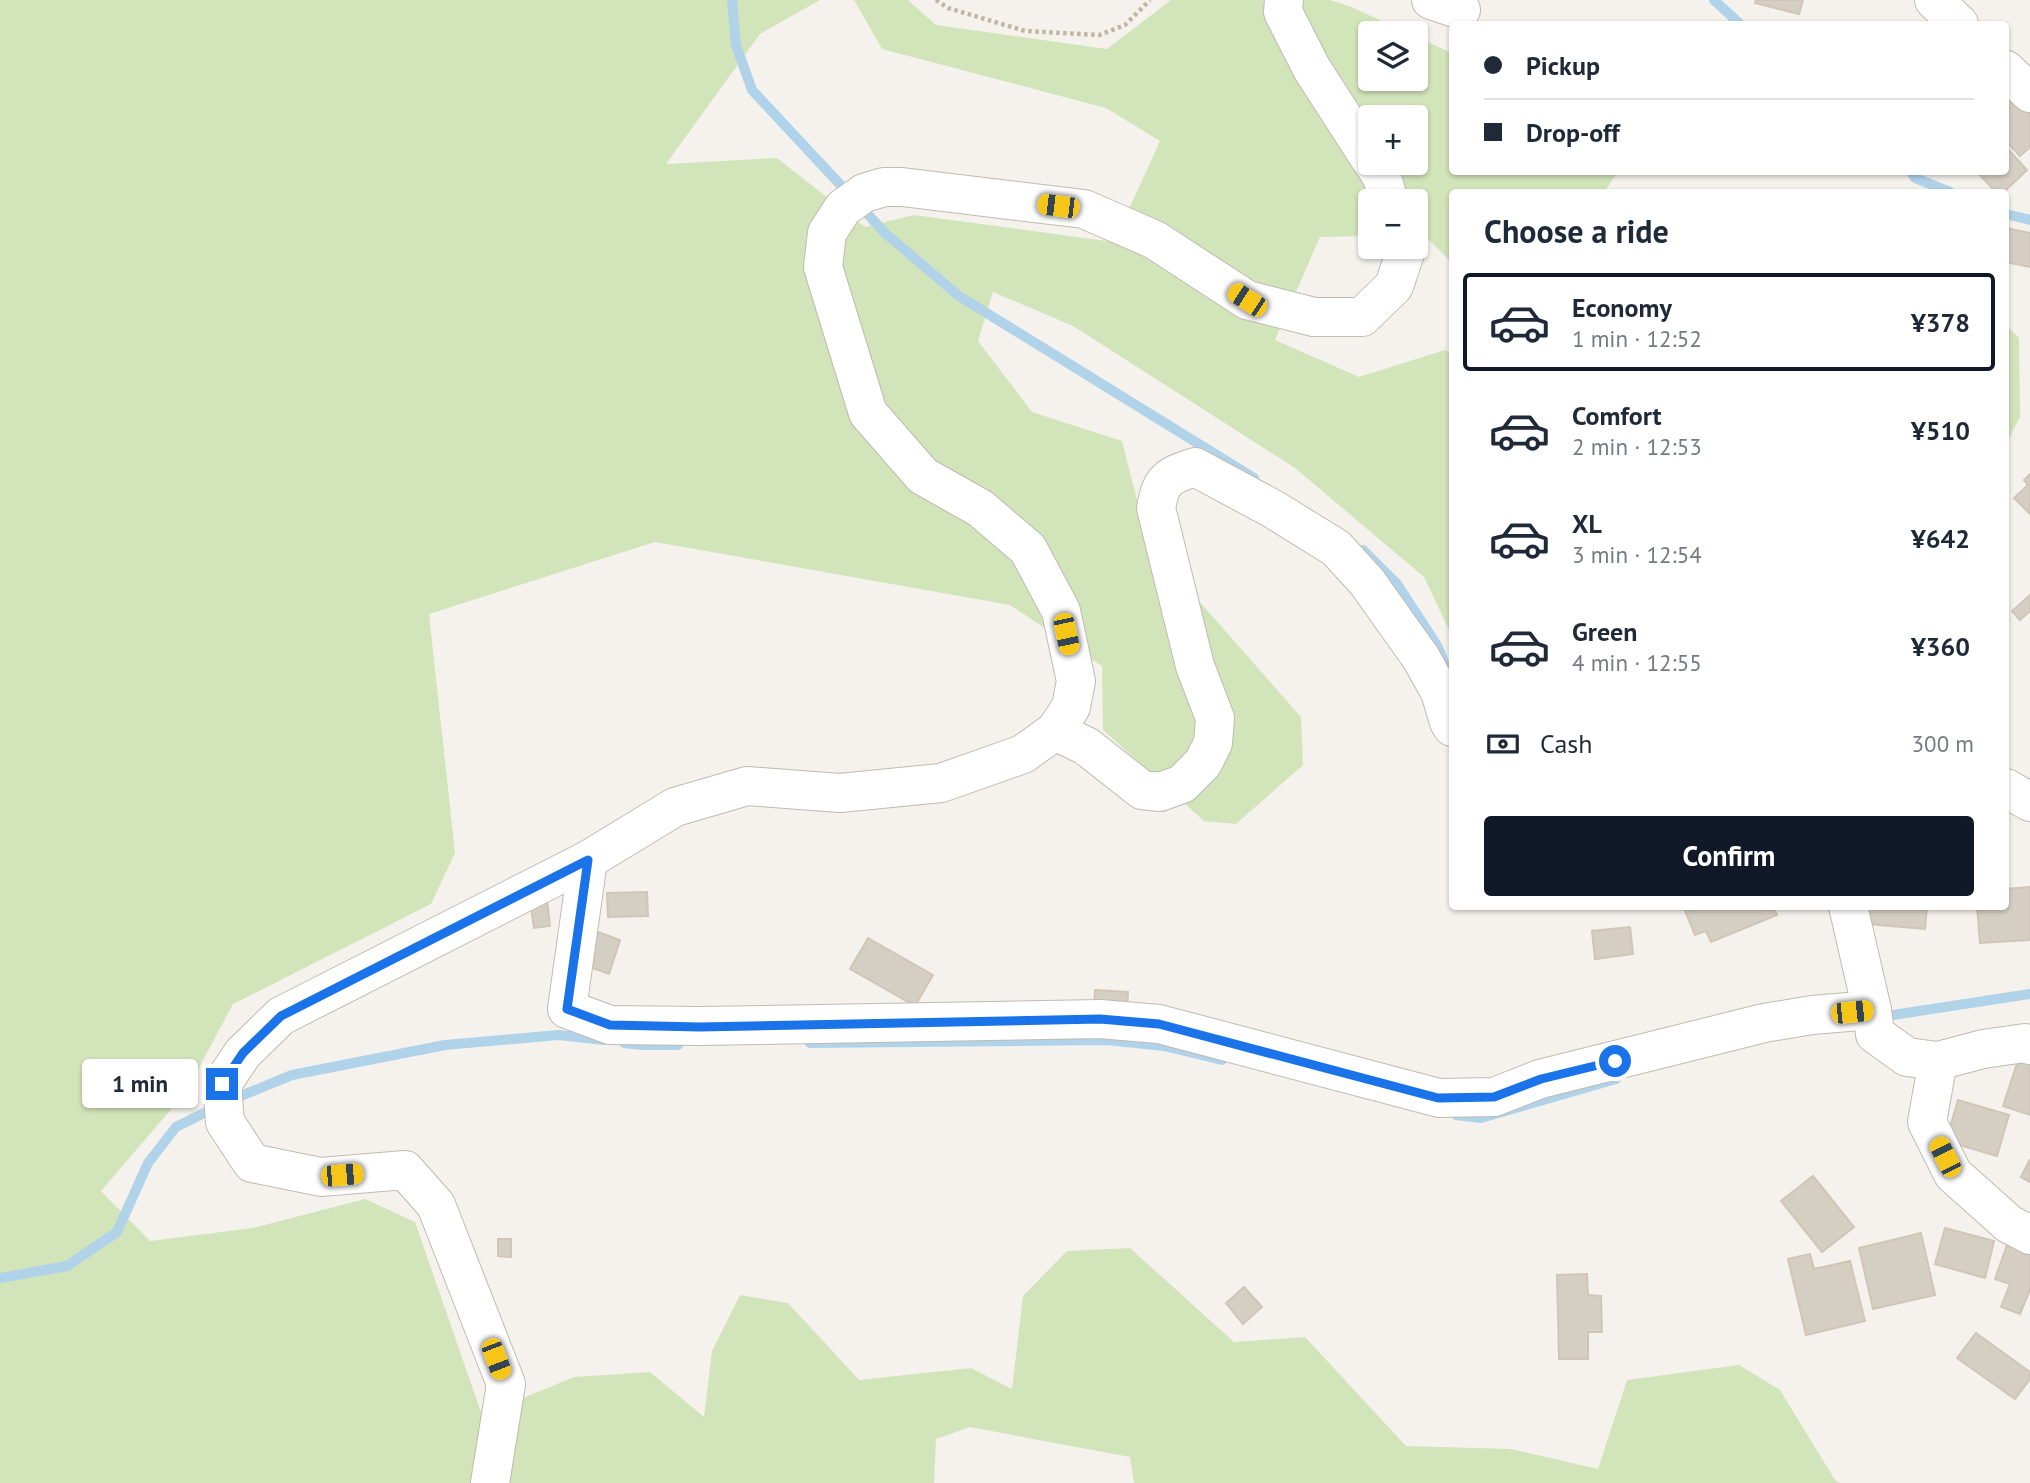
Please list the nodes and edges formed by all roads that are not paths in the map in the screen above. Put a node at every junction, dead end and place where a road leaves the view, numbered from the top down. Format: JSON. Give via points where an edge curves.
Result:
{"nodes":[{"id":1,"x":1284,"y":0,"type":"edge"},
{"id":2,"x":1934,"y":0,"type":"edge"},
{"id":3,"x":1956,"y":21,"type":"edge"},
{"id":4,"x":2009,"y":73,"type":"edge"},
{"id":5,"x":2030,"y":93,"type":"edge"},
{"id":6,"x":1358,"y":141,"type":"edge"},
{"id":7,"x":1403,"y":259,"type":"edge"},
{"id":8,"x":1449,"y":722,"type":"edge"},
{"id":9,"x":1055,"y":732,"type":"junction"},
{"id":10,"x":2009,"y":766,"type":"edge"},
{"id":11,"x":2030,"y":767,"type":"edge"},
{"id":12,"x":2009,"y":790,"type":"edge"},
{"id":13,"x":2030,"y":802,"type":"edge"},
{"id":14,"x":588,"y":860,"type":"junction"},
{"id":15,"x":1849,"y":910,"type":"edge"},
{"id":16,"x":1873,"y":1022,"type":"junction"},
{"id":17,"x":2030,"y":1045,"type":"edge"},
{"id":18,"x":1938,"y":1061,"type":"junction"},
{"id":19,"x":2030,"y":1235,"type":"edge"},
{"id":20,"x":490,"y":1483,"type":"edge"}],
"edges":[{"from":1,"to":6,"type":"street","via":[[1283,12],[1312,69]]},
{"from":2,"to":3,"type":"street"},
{"from":4,"to":5,"type":"street"},
{"from":7,"to":9,"type":"street","via":[[1394,286],[1362,317],[1314,317],[1247,300],[1156,240],[1084,209],[884,187],[853,201],[827,233],[823,267],[868,412],[923,475],[980,508],[1028,549],[1061,611],[1076,681],[1071,707]]},
{"from":8,"to":9,"type":"street","via":[[1440,692],[1421,657],[1367,582],[1336,548],[1195,467],[1176,473],[1160,487],[1156,508],[1195,666],[1215,718],[1213,743],[1203,763],[1182,784],[1160,792],[1142,790],[1086,746]]},
{"from":9,"to":14,"type":"street","via":[[1023,754],[940,783],[839,793],[747,786],[675,807]]},
{"from":10,"to":11,"type":"street"},
{"from":12,"to":13,"type":"street"},
{"from":14,"to":16,"type":"street","via":[[567,1009],[610,1025],[1100,1019],[1159,1024],[1438,1098],[1494,1097],[1541,1079],[1764,1023],[1812,1015]]},
{"from":14,"to":20,"type":"street","via":[[281,1016],[243,1053],[222,1084],[225,1122],[252,1163],[321,1177],[405,1170],[436,1205],[506,1384]]},
{"from":15,"to":16,"type":"street"},
{"from":16,"to":18,"type":"street","via":[[1907,1057]]},
{"from":17,"to":18,"type":"street","via":[[1983,1049]]},
{"from":18,"to":19,"type":"street","via":[[1927,1122],[1953,1174],[2009,1224]]}]}
